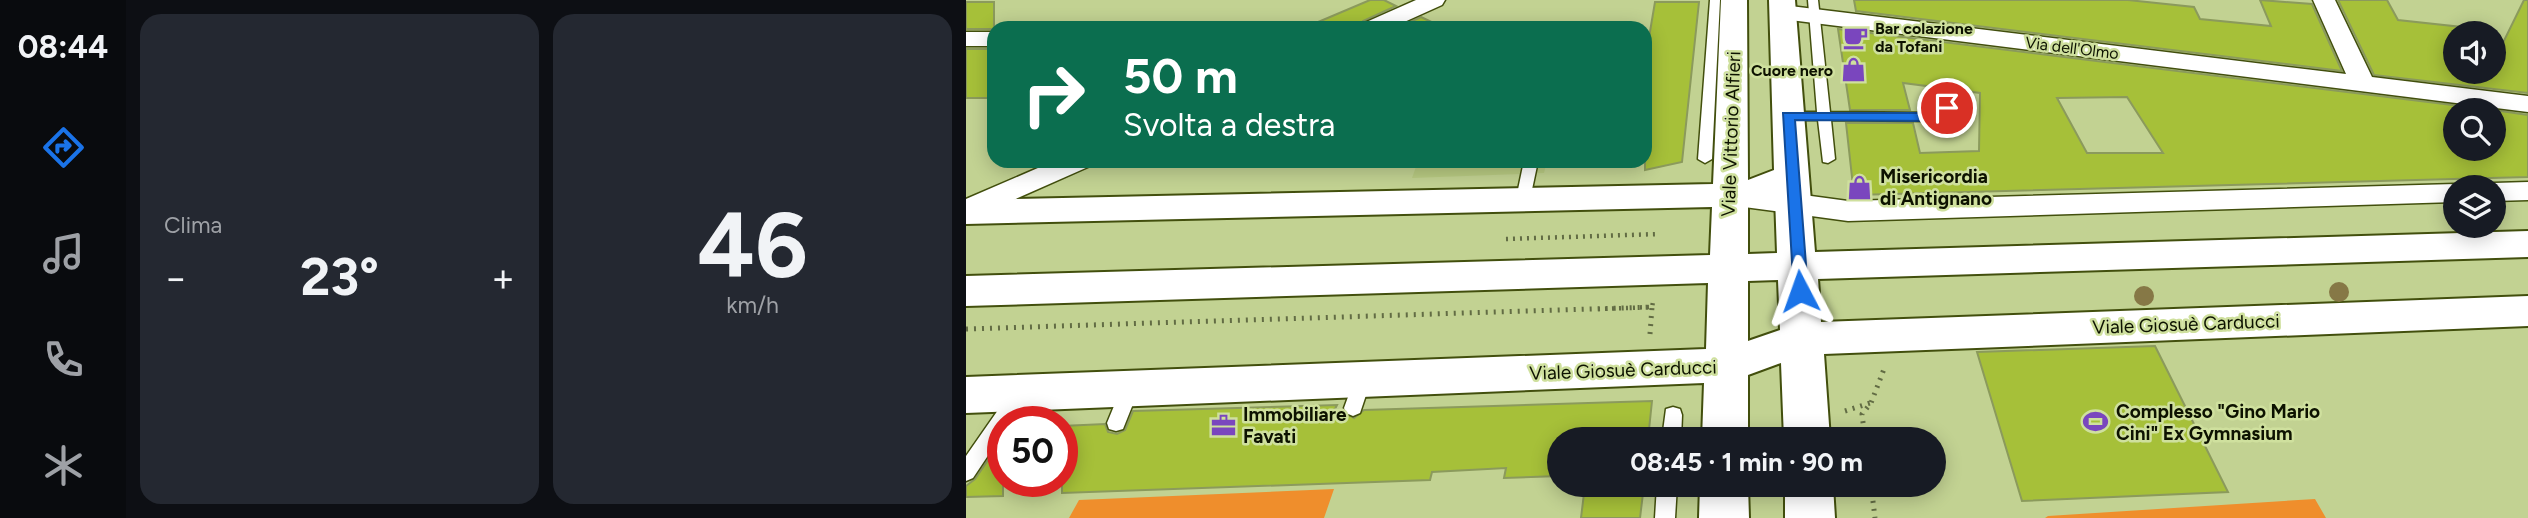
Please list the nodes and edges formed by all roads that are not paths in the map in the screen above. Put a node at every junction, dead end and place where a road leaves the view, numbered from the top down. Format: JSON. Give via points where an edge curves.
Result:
{"nodes":[{"id":1,"x":1434,"y":0,"type":"edge"},
{"id":2,"x":1715,"y":0,"type":"edge"},
{"id":3,"x":1734,"y":0,"type":"edge"},
{"id":4,"x":2324,"y":0,"type":"edge"},
{"id":5,"x":1782,"y":6,"type":"edge"},
{"id":6,"x":1814,"y":8,"type":"edge"},
{"id":7,"x":1388,"y":21,"type":"edge"},
{"id":8,"x":966,"y":39,"type":"edge"},
{"id":9,"x":987,"y":39,"type":"edge"},
{"id":10,"x":2362,"y":82,"type":"junction"},
{"id":11,"x":1958,"y":99,"type":"dead end"},
{"id":12,"x":2528,"y":104,"type":"edge"},
{"id":13,"x":1788,"y":116,"type":"junction"},
{"id":14,"x":1824,"y":116,"type":"junction"},
{"id":15,"x":1705,"y":159,"type":"dead end"},
{"id":16,"x":1828,"y":159,"type":"dead end"},
{"id":17,"x":1063,"y":168,"type":"edge"},
{"id":18,"x":1530,"y":168,"type":"edge"},
{"id":19,"x":1792,"y":191,"type":"junction"},
{"id":20,"x":2528,"y":191,"type":"edge"},
{"id":21,"x":2506,"y":192,"type":"edge"},
{"id":22,"x":2443,"y":193,"type":"edge"},
{"id":23,"x":1729,"y":195,"type":"junction"},
{"id":24,"x":1523,"y":199,"type":"junction"},
{"id":25,"x":966,"y":212,"type":"edge"},
{"id":26,"x":2528,"y":244,"type":"edge"},
{"id":27,"x":1798,"y":267,"type":"junction"},
{"id":28,"x":1728,"y":268,"type":"junction"},
{"id":29,"x":966,"y":291,"type":"edge"},
{"id":30,"x":2528,"y":311,"type":"edge"},
{"id":31,"x":1803,"y":340,"type":"junction"},
{"id":32,"x":1726,"y":365,"type":"junction"},
{"id":33,"x":1020,"y":393,"type":"junction"},
{"id":34,"x":966,"y":395,"type":"edge"},
{"id":35,"x":1673,"y":415,"type":"dead end"},
{"id":36,"x":1672,"y":427,"type":"edge"},
{"id":37,"x":1725,"y":427,"type":"edge"},
{"id":38,"x":1821,"y":427,"type":"edge"},
{"id":39,"x":966,"y":472,"type":"edge"},
{"id":40,"x":1666,"y":497,"type":"edge"},
{"id":41,"x":1724,"y":497,"type":"edge"},
{"id":42,"x":1809,"y":497,"type":"edge"},
{"id":43,"x":1665,"y":518,"type":"edge"},
{"id":44,"x":1724,"y":518,"type":"edge"},
{"id":45,"x":1810,"y":518,"type":"edge"}],
"edges":[{"from":1,"to":7,"type":"street"},
{"from":2,"to":15,"type":"lane"},
{"from":3,"to":23,"type":"main road","name":"Viale Vittorio Alfieri"},
{"from":4,"to":10,"type":"street"},
{"from":5,"to":6,"type":"street","name":"Via dell'Olmo"},
{"from":5,"to":13,"type":"main road"},
{"from":6,"to":10,"type":"street","name":"Via dell'Olmo"},
{"from":6,"to":14,"type":"lane"},
{"from":8,"to":9,"type":"street"},
{"from":10,"to":12,"type":"street","name":"Via dell'Olmo"},
{"from":11,"to":14,"type":"lane","via":[[1935,117]]},
{"from":13,"to":14,"type":"lane"},
{"from":13,"to":19,"type":"main road"},
{"from":14,"to":16,"type":"lane"},
{"from":17,"to":25,"type":"street"},
{"from":18,"to":24,"type":"lane"},
{"from":19,"to":22,"type":"street","via":[[1861,211]]},
{"from":19,"to":23,"type":"main road","via":[[1770,187]]},
{"from":19,"to":27,"type":"main road"},
{"from":20,"to":21,"type":"street"},
{"from":23,"to":24,"type":"main road"},
{"from":23,"to":28,"type":"main road","name":"Viale Vittorio Alfieri"},
{"from":24,"to":25,"type":"main road"},
{"from":26,"to":27,"type":"main road"},
{"from":27,"to":28,"type":"main road"},
{"from":27,"to":31,"type":"main road"},
{"from":28,"to":29,"type":"main road"},
{"from":28,"to":32,"type":"main road","name":"Viale Vittorio Alfieri"},
{"from":30,"to":31,"type":"main road","name":"Viale Giosuè Carducci"},
{"from":31,"to":32,"type":"main road","name":"Viale Giosuè Carducci"},
{"from":31,"to":38,"type":"main road"},
{"from":32,"to":33,"type":"main road","name":"Viale Giosuè Carducci","via":[[1118,413]]},
{"from":32,"to":37,"type":"main road","name":"Viale Vittorio Alfieri"},
{"from":33,"to":34,"type":"main road","name":"Viale Giosuè Carducci"},
{"from":33,"to":39,"type":"lane"},
{"from":35,"to":36,"type":"lane"},
{"from":40,"to":43,"type":"lane"},
{"from":41,"to":44,"type":"main road"},
{"from":42,"to":45,"type":"main road"}]}
